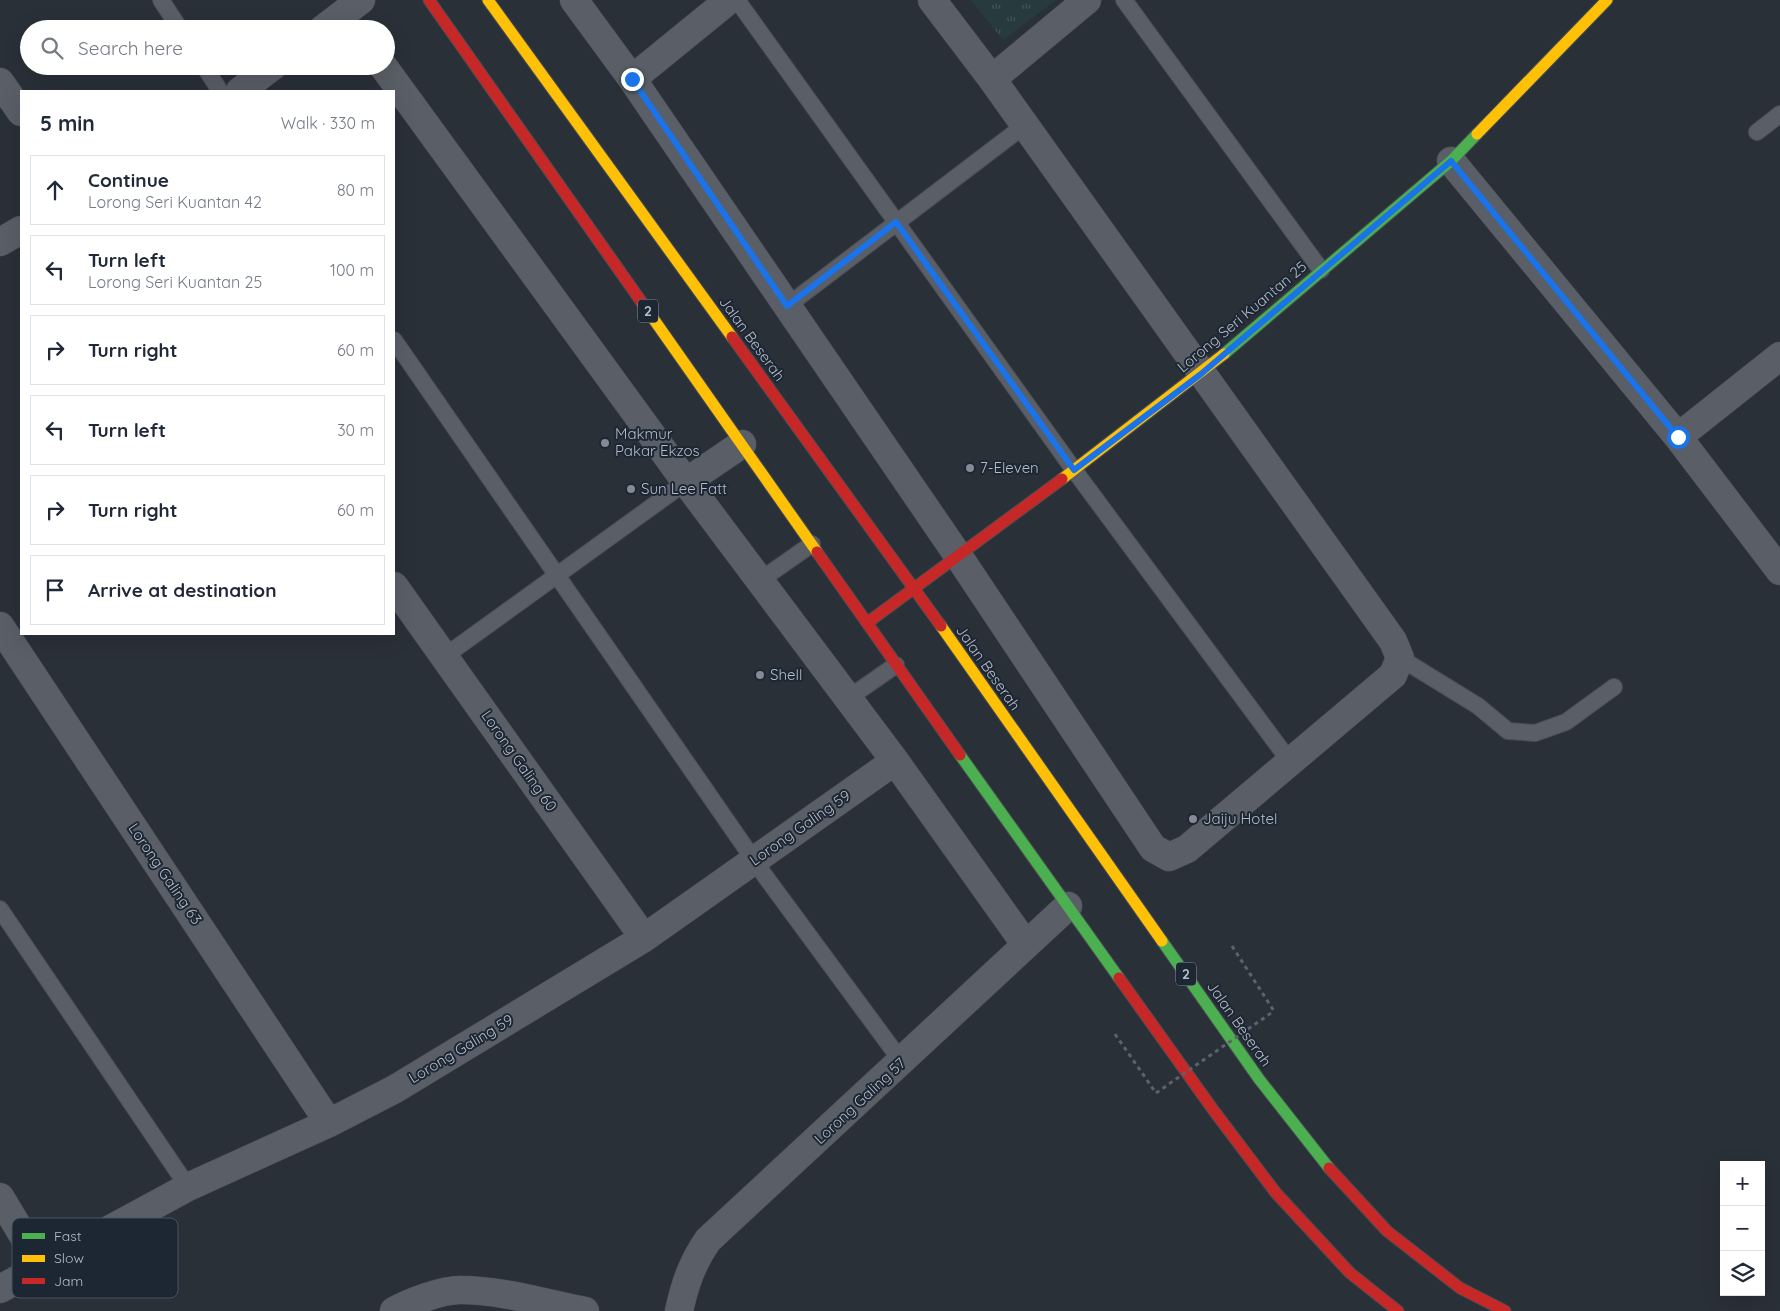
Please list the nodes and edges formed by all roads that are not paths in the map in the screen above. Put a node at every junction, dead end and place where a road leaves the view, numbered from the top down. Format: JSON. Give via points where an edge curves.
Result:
{"nodes":[{"id":1,"x":161,"y":0,"type":"edge"},
{"id":2,"x":428,"y":0,"type":"edge"},
{"id":3,"x":488,"y":0,"type":"edge"},
{"id":4,"x":574,"y":0,"type":"edge"},
{"id":5,"x":729,"y":0,"type":"edge"},
{"id":6,"x":737,"y":0,"type":"edge"},
{"id":7,"x":932,"y":0,"type":"edge"},
{"id":8,"x":1087,"y":0,"type":"edge"},
{"id":9,"x":1124,"y":0,"type":"edge"},
{"id":10,"x":1607,"y":0,"type":"edge"},
{"id":11,"x":174,"y":20,"type":"edge"},
{"id":12,"x":210,"y":75,"type":"edge"},
{"id":13,"x":261,"y":75,"type":"edge"},
{"id":14,"x":390,"y":75,"type":"edge"},
{"id":15,"x":632,"y":79,"type":"junction"},
{"id":16,"x":992,"y":79,"type":"junction"},
{"id":17,"x":0,"y":82,"type":"edge"},
{"id":18,"x":219,"y":90,"type":"edge"},
{"id":19,"x":241,"y":90,"type":"edge"},
{"id":20,"x":20,"y":111,"type":"edge"},
{"id":21,"x":1780,"y":114,"type":"edge"},
{"id":22,"x":1025,"y":125,"type":"junction"},
{"id":23,"x":1756,"y":132,"type":"dead end"},
{"id":24,"x":1451,"y":161,"type":"junction"},
{"id":25,"x":896,"y":222,"type":"junction"},
{"id":26,"x":20,"y":231,"type":"edge"},
{"id":27,"x":0,"y":242,"type":"edge"},
{"id":28,"x":1321,"y":270,"type":"junction"},
{"id":29,"x":787,"y":306,"type":"junction"},
{"id":30,"x":395,"y":341,"type":"edge"},
{"id":31,"x":1780,"y":356,"type":"edge"},
{"id":32,"x":1201,"y":374,"type":"junction"},
{"id":33,"x":1678,"y":437,"type":"junction"},
{"id":34,"x":742,"y":444,"type":"junction"},
{"id":35,"x":1074,"y":470,"type":"junction"},
{"id":36,"x":686,"y":482,"type":"junction"},
{"id":37,"x":812,"y":544,"type":"junction"},
{"id":38,"x":959,"y":557,"type":"junction"},
{"id":39,"x":1780,"y":571,"type":"edge"},
{"id":40,"x":557,"y":576,"type":"junction"},
{"id":41,"x":759,"y":581,"type":"junction"},
{"id":42,"x":395,"y":587,"type":"edge"},
{"id":43,"x":915,"y":590,"type":"junction"},
{"id":44,"x":868,"y":623,"type":"junction"},
{"id":45,"x":1,"y":629,"type":"edge"},
{"id":46,"x":445,"y":656,"type":"junction"},
{"id":47,"x":1400,"y":658,"type":"junction"},
{"id":48,"x":896,"y":665,"type":"junction"},
{"id":49,"x":1614,"y":687,"type":"dead end"},
{"id":50,"x":847,"y":700,"type":"junction"},
{"id":51,"x":895,"y":761,"type":"junction"},
{"id":52,"x":1291,"y":763,"type":"junction"},
{"id":53,"x":754,"y":860,"type":"junction"},
{"id":54,"x":1068,"y":906,"type":"junction"},
{"id":55,"x":0,"y":909,"type":"edge"},
{"id":56,"x":644,"y":938,"type":"junction"},
{"id":57,"x":1026,"y":945,"type":"junction"},
{"id":58,"x":902,"y":1062,"type":"junction"},
{"id":59,"x":329,"y":1122,"type":"junction"},
{"id":60,"x":188,"y":1187,"type":"junction"},
{"id":61,"x":0,"y":1197,"type":"edge"},
{"id":62,"x":13,"y":1218,"type":"edge"},
{"id":63,"x":131,"y":1218,"type":"edge"},
{"id":64,"x":12,"y":1283,"type":"edge"},
{"id":65,"x":0,"y":1289,"type":"edge"},
{"id":66,"x":394,"y":1311,"type":"edge"},
{"id":67,"x":585,"y":1311,"type":"edge"},
{"id":68,"x":678,"y":1311,"type":"edge"},
{"id":69,"x":1398,"y":1311,"type":"edge"},
{"id":70,"x":1506,"y":1311,"type":"edge"}],
"edges":[{"from":1,"to":11,"type":"lane"},
{"from":2,"to":34,"type":"main road","number":"2"},
{"from":3,"to":43,"type":"main road","name":"Jalan Beserah","number":"2"},
{"from":4,"to":15,"type":"street"},
{"from":5,"to":15,"type":"street"},
{"from":6,"to":25,"type":"lane"},
{"from":7,"to":16,"type":"street"},
{"from":8,"to":16,"type":"street"},
{"from":9,"to":28,"type":"lane"},
{"from":10,"to":24,"type":"main road","name":"Lorong Seri Kuantan 25"},
{"from":12,"to":18,"type":"lane"},
{"from":13,"to":19,"type":"street"},
{"from":14,"to":36,"type":"street"},
{"from":15,"to":29,"type":"street"},
{"from":16,"to":22,"type":"street"},
{"from":17,"to":20,"type":"street"},
{"from":21,"to":23,"type":"lane"},
{"from":22,"to":25,"type":"lane"},
{"from":22,"to":32,"type":"street"},
{"from":24,"to":28,"type":"main road","name":"Lorong Seri Kuantan 25"},
{"from":24,"to":33,"type":"street"},
{"from":25,"to":29,"type":"lane"},
{"from":25,"to":35,"type":"lane"},
{"from":26,"to":27,"type":"street"},
{"from":28,"to":32,"type":"main road","name":"Lorong Seri Kuantan 25"},
{"from":29,"to":38,"type":"street"},
{"from":30,"to":40,"type":"lane"},
{"from":31,"to":33,"type":"street"},
{"from":32,"to":35,"type":"main road","name":"Lorong Seri Kuantan 25"},
{"from":32,"to":47,"type":"street","via":[[1393,641]]},
{"from":33,"to":39,"type":"street"},
{"from":34,"to":36,"type":"street"},
{"from":34,"to":37,"type":"main road","number":"2"},
{"from":35,"to":38,"type":"main road","name":"Lorong Seri Kuantan 25"},
{"from":35,"to":52,"type":"lane"},
{"from":36,"to":40,"type":"lane"},
{"from":36,"to":41,"type":"street"},
{"from":37,"to":41,"type":"lane"},
{"from":37,"to":44,"type":"main road","number":"2"},
{"from":38,"to":43,"type":"main road","name":"Lorong Seri Kuantan 25"},
{"from":38,"to":52,"type":"street","via":[[1153,848],[1169,857],[1187,849]]},
{"from":40,"to":46,"type":"lane"},
{"from":40,"to":53,"type":"lane"},
{"from":41,"to":50,"type":"street"},
{"from":42,"to":46,"type":"street","name":"Lorong Galing 60"},
{"from":43,"to":44,"type":"main road","name":"Lorong Seri Kuantan 25"},
{"from":43,"to":70,"type":"main road","name":"Jalan Beserah","number":"2","via":[[1259,1079],[1320,1158],[1387,1231],[1460,1288]]},
{"from":44,"to":48,"type":"main road","number":"2"},
{"from":45,"to":59,"type":"street","name":"Lorong Galing 63"},
{"from":46,"to":56,"type":"street","name":"Lorong Galing 60"},
{"from":47,"to":49,"type":"lane","via":[[1478,706],[1508,731],[1535,733],[1566,722]]},
{"from":47,"to":52,"type":"street","via":[[1393,675]]},
{"from":48,"to":50,"type":"lane"},
{"from":48,"to":54,"type":"main road","number":"2"},
{"from":50,"to":51,"type":"street"},
{"from":51,"to":53,"type":"street","name":"Lorong Galing 59"},
{"from":51,"to":57,"type":"street"},
{"from":53,"to":56,"type":"street","name":"Lorong Galing 59"},
{"from":53,"to":58,"type":"lane"},
{"from":54,"to":57,"type":"street","name":"Lorong Galing 57"},
{"from":54,"to":69,"type":"main road","number":"2","via":[[1276,1193],[1350,1273]]},
{"from":55,"to":60,"type":"lane"},
{"from":56,"to":59,"type":"street","name":"Lorong Galing 59","via":[[395,1089]]},
{"from":57,"to":58,"type":"street","name":"Lorong Galing 57"},
{"from":58,"to":68,"type":"street","name":"Lorong Galing 57","via":[[708,1240],[695,1259]]},
{"from":59,"to":60,"type":"street","name":"Lorong Galing 59"},
{"from":60,"to":63,"type":"street","name":"Lorong Galing 59"},
{"from":61,"to":62,"type":"street"},
{"from":64,"to":65,"type":"street","name":"Lorong Galing 59"},
{"from":66,"to":67,"type":"street","via":[[458,1290],[488,1292]]}]}
